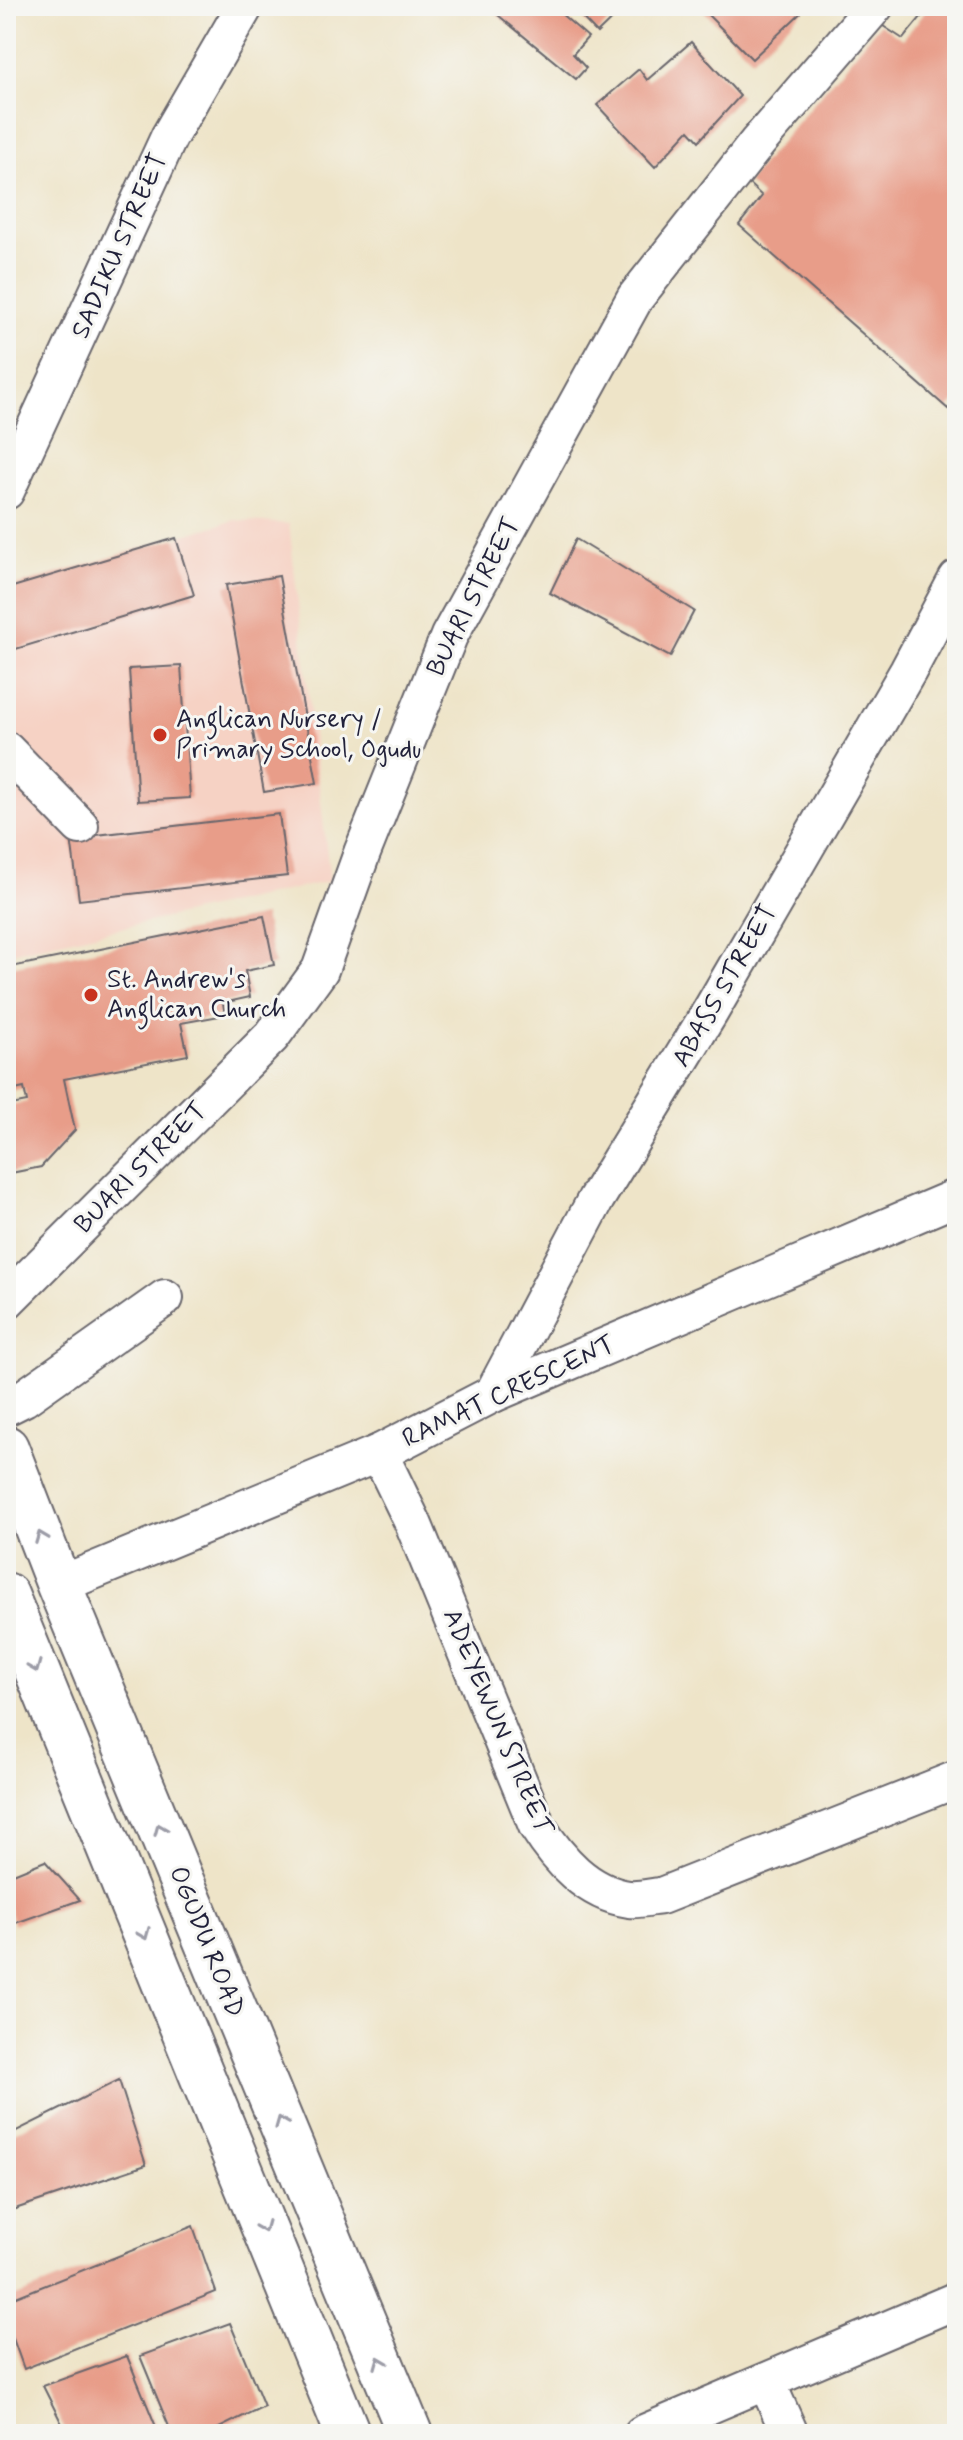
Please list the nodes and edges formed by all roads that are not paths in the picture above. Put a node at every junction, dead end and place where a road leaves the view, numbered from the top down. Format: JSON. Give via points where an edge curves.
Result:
{"nodes":[{"id":1,"x":245,"y":6,"type":"edge"},
{"id":2,"x":875,"y":6,"type":"edge"},
{"id":3,"x":6,"y":491,"type":"edge"},
{"id":4,"x":957,"y":579,"type":"edge"},
{"id":5,"x":6,"y":750,"type":"edge"},
{"id":6,"x":80,"y":826,"type":"dead end"},
{"id":7,"x":957,"y":1197,"type":"edge"},
{"id":8,"x":165,"y":1298,"type":"dead end"},
{"id":9,"x":6,"y":1301,"type":"edge"},
{"id":10,"x":493,"y":1394,"type":"junction"},
{"id":11,"x":6,"y":1407,"type":"edge"},
{"id":12,"x":6,"y":1448,"type":"edge"},
{"id":13,"x":379,"y":1453,"type":"junction"},
{"id":14,"x":59,"y":1585,"type":"junction"},
{"id":15,"x":6,"y":1595,"type":"edge"},
{"id":16,"x":957,"y":1779,"type":"edge"},
{"id":17,"x":957,"y":2300,"type":"edge"},
{"id":18,"x":767,"y":2383,"type":"junction"},
{"id":19,"x":348,"y":2434,"type":"edge"},
{"id":20,"x":410,"y":2434,"type":"edge"},
{"id":21,"x":642,"y":2434,"type":"edge"},
{"id":22,"x":790,"y":2434,"type":"edge"}],
"edges":[{"from":1,"to":3,"type":"street","name":"SADIKU STREET","via":[[169,137]]},
{"from":2,"to":9,"type":"street","name":"BUARI STREET","via":[[758,142],[627,311],[449,636],[320,970],[272,1036]]},
{"from":4,"to":10,"type":"street","name":"ABASS STREET","via":[[802,854],[596,1199]]},
{"from":5,"to":6,"type":"street"},
{"from":7,"to":10,"type":"street","name":"RAMAT CRESCENT"},
{"from":8,"to":11,"type":"street"},
{"from":10,"to":13,"type":"street","name":"RAMAT CRESCENT"},
{"from":14,"to":12,"type":"main road","name":"OGUDU ROAD","one_way":true},
{"from":13,"to":14,"type":"street","name":"RAMAT CRESCENT"},
{"from":13,"to":16,"type":"street","name":"ADEYEWUN STREET","via":[[413,1523],[537,1826],[556,1855],[603,1892],[631,1899],[661,1896]]},
{"from":20,"to":14,"type":"main road","name":"OGUDU ROAD","one_way":true},
{"from":15,"to":19,"type":"main road","name":"OGUDU ROAD","one_way":true},
{"from":17,"to":18,"type":"street"},
{"from":18,"to":21,"type":"street"},
{"from":18,"to":22,"type":"street"}]}
